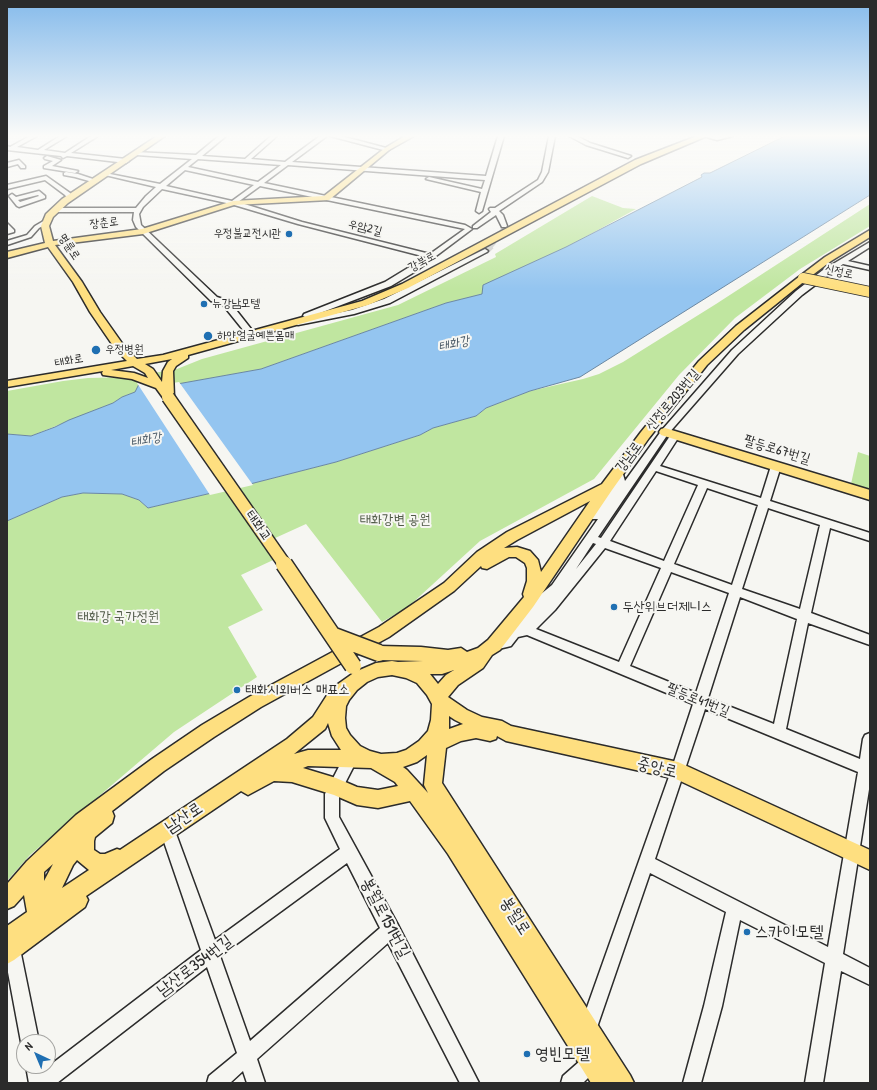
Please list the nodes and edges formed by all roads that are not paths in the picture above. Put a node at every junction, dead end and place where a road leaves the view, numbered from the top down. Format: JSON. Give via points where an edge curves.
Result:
{"nodes":[{"id":1,"x":58,"y":187,"type":"edge"},
{"id":2,"x":88,"y":187,"type":"joint"},
{"id":3,"x":160,"y":187,"type":"joint"},
{"id":4,"x":255,"y":187,"type":"edge"},
{"id":5,"x":273,"y":187,"type":"edge"},
{"id":6,"x":339,"y":187,"type":"edge"},
{"id":7,"x":464,"y":187,"type":"edge"},
{"id":8,"x":485,"y":187,"type":"edge"},
{"id":9,"x":532,"y":187,"type":"edge"},
{"id":10,"x":591,"y":187,"type":"edge"},
{"id":11,"x":41,"y":189,"type":"dead end"},
{"id":12,"x":62,"y":189,"type":"junction"},
{"id":13,"x":484,"y":191,"type":"junction"},
{"id":14,"x":11,"y":197,"type":"edge"},
{"id":15,"x":70,"y":198,"type":"junction"},
{"id":16,"x":326,"y":198,"type":"junction"},
{"id":17,"x":233,"y":204,"type":"junction"},
{"id":18,"x":54,"y":210,"type":"junction"},
{"id":19,"x":138,"y":210,"type":"junction"},
{"id":20,"x":479,"y":212,"type":"junction"},
{"id":21,"x":495,"y":212,"type":"junction"},
{"id":22,"x":47,"y":221,"type":"junction"},
{"id":23,"x":7,"y":225,"type":"edge"},
{"id":24,"x":504,"y":226,"type":"dead end"},
{"id":25,"x":470,"y":227,"type":"junction"},
{"id":26,"x":143,"y":231,"type":"junction"},
{"id":27,"x":7,"y":232,"type":"edge"},
{"id":28,"x":870,"y":233,"type":"edge"},
{"id":29,"x":7,"y":243,"type":"edge"},
{"id":30,"x":49,"y":243,"type":"junction"},
{"id":31,"x":868,"y":247,"type":"edge"},
{"id":32,"x":485,"y":251,"type":"tunnel mouth"},
{"id":33,"x":7,"y":255,"type":"edge"},
{"id":34,"x":431,"y":256,"type":"junction"},
{"id":35,"x":841,"y":262,"type":"junction"},
{"id":36,"x":870,"y":268,"type":"edge"},
{"id":37,"x":822,"y":275,"type":"junction"},
{"id":38,"x":803,"y":278,"type":"junction"},
{"id":39,"x":870,"y":289,"type":"edge"},
{"id":40,"x":870,"y":292,"type":"edge"},
{"id":41,"x":870,"y":295,"type":"edge"},
{"id":42,"x":281,"y":325,"type":"junction"},
{"id":43,"x":762,"y":326,"type":"junction"},
{"id":44,"x":252,"y":334,"type":"junction"},
{"id":45,"x":111,"y":336,"type":"junction"},
{"id":46,"x":120,"y":348,"type":"junction"},
{"id":47,"x":201,"y":348,"type":"junction"},
{"id":48,"x":182,"y":354,"type":"junction"},
{"id":49,"x":135,"y":363,"type":"junction"},
{"id":50,"x":74,"y":373,"type":"junction"},
{"id":51,"x":63,"y":375,"type":"junction"},
{"id":52,"x":148,"y":377,"type":"junction"},
{"id":53,"x":7,"y":384,"type":"edge"},
{"id":54,"x":164,"y":391,"type":"junction"},
{"id":55,"x":670,"y":433,"type":"junction"},
{"id":56,"x":776,"y":466,"type":"junction"},
{"id":57,"x":654,"y":467,"type":"junction"},
{"id":58,"x":618,"y":473,"type":"junction"},
{"id":59,"x":704,"y":484,"type":"junction"},
{"id":60,"x":607,"y":487,"type":"junction"},
{"id":61,"x":870,"y":495,"type":"edge"},
{"id":62,"x":764,"y":504,"type":"junction"},
{"id":63,"x":826,"y":523,"type":"junction"},
{"id":64,"x":870,"y":537,"type":"edge"},
{"id":65,"x":590,"y":538,"type":"junction"},
{"id":66,"x":603,"y":543,"type":"junction"},
{"id":67,"x":669,"y":567,"type":"junction"},
{"id":68,"x":449,"y":587,"type":"junction"},
{"id":69,"x":736,"y":591,"type":"junction"},
{"id":70,"x":531,"y":605,"type":"junction"},
{"id":71,"x":804,"y":616,"type":"junction"},
{"id":72,"x":521,"y":632,"type":"junction"},
{"id":73,"x":334,"y":636,"type":"junction"},
{"id":74,"x":870,"y":640,"type":"edge"},
{"id":75,"x":491,"y":647,"type":"junction"},
{"id":76,"x":399,"y":669,"type":"junction"},
{"id":77,"x":622,"y":669,"type":"junction"},
{"id":78,"x":354,"y":676,"type":"junction"},
{"id":79,"x":438,"y":700,"type":"junction"},
{"id":80,"x":700,"y":701,"type":"junction"},
{"id":81,"x":440,"y":721,"type":"junction"},
{"id":82,"x":779,"y":732,"type":"junction"},
{"id":83,"x":506,"y":733,"type":"junction"},
{"id":84,"x":870,"y":739,"type":"edge"},
{"id":85,"x":439,"y":743,"type":"junction"},
{"id":86,"x":417,"y":752,"type":"junction"},
{"id":87,"x":352,"y":756,"type":"junction"},
{"id":88,"x":375,"y":760,"type":"junction"},
{"id":89,"x":158,"y":765,"type":"junction"},
{"id":90,"x":868,"y":769,"type":"edge"},
{"id":91,"x":678,"y":772,"type":"junction"},
{"id":92,"x":271,"y":773,"type":"junction"},
{"id":93,"x":336,"y":787,"type":"junction"},
{"id":94,"x":414,"y":791,"type":"junction"},
{"id":95,"x":89,"y":830,"type":"junction"},
{"id":96,"x":170,"y":836,"type":"junction"},
{"id":97,"x":139,"y":849,"type":"junction"},
{"id":98,"x":350,"y":851,"type":"junction"},
{"id":99,"x":852,"y":852,"type":"junction"},
{"id":100,"x":870,"y":860,"type":"edge"},
{"id":101,"x":646,"y":863,"type":"junction"},
{"id":102,"x":34,"y":868,"type":"junction"},
{"id":103,"x":7,"y":899,"type":"edge"},
{"id":104,"x":735,"y":908,"type":"junction"},
{"id":105,"x":45,"y":917,"type":"junction"},
{"id":106,"x":391,"y":930,"type":"junction"},
{"id":107,"x":12,"y":946,"type":"edge"},
{"id":108,"x":211,"y":953,"type":"junction"},
{"id":109,"x":835,"y":959,"type":"junction"},
{"id":110,"x":870,"y":977,"type":"edge"},
{"id":111,"x":588,"y":1031,"type":"junction"},
{"id":112,"x":28,"y":1034,"type":"edge"},
{"id":113,"x":247,"y":1056,"type":"junction"},
{"id":114,"x":597,"y":1057,"type":"junction"},
{"id":115,"x":42,"y":1083,"type":"edge"},
{"id":116,"x":216,"y":1083,"type":"edge"},
{"id":117,"x":256,"y":1083,"type":"edge"},
{"id":118,"x":470,"y":1083,"type":"edge"},
{"id":119,"x":570,"y":1083,"type":"edge"},
{"id":120,"x":604,"y":1083,"type":"edge"},
{"id":121,"x":622,"y":1083,"type":"edge"},
{"id":122,"x":692,"y":1083,"type":"edge"},
{"id":123,"x":814,"y":1083,"type":"edge"}],
"edges":[{"from":1,"to":12,"type":"street"},
{"from":2,"to":12,"type":"street"},
{"from":2,"to":15,"type":"main road","name":"명륜로"},
{"from":3,"to":17,"type":"street","name":"우암2길"},
{"from":3,"to":19,"type":"street"},
{"from":4,"to":17,"type":"street"},
{"from":5,"to":16,"type":"street"},
{"from":6,"to":16,"type":"main road"},
{"from":7,"to":13,"type":"street"},
{"from":8,"to":13,"type":"street"},
{"from":9,"to":21,"type":"street"},
{"from":10,"to":42,"type":"main road","name":"강북로","via":[[387,294],[352,307]]},
{"from":11,"to":14,"type":"street"},
{"from":12,"to":15,"type":"street"},
{"from":13,"to":20,"type":"street"},
{"from":15,"to":18,"type":"main road","name":"명륜로"},
{"from":16,"to":17,"type":"main road","name":"장춘로"},
{"from":16,"to":25,"type":"street","name":"장춘로"},
{"from":17,"to":26,"type":"main road","name":"장춘로"},
{"from":17,"to":34,"type":"street","name":"우암2길"},
{"from":18,"to":19,"type":"street"},
{"from":18,"to":22,"type":"main road","name":"명륜로"},
{"from":19,"to":26,"type":"street","via":[[136,220]]},
{"from":20,"to":21,"type":"street","via":[[484,215]]},
{"from":20,"to":25,"type":"street"},
{"from":21,"to":24,"type":"street"},
{"from":21,"to":25,"type":"street"},
{"from":22,"to":29,"type":"street","via":[[29,236]]},
{"from":22,"to":30,"type":"main road","name":"명륜로","via":[[45,231]]},
{"from":23,"to":27,"type":"street","via":[[12,231]]},
{"from":25,"to":34,"type":"street"},
{"from":26,"to":30,"type":"main road","name":"장춘로"},
{"from":26,"to":44,"type":"street","via":[[214,299],[226,303]]},
{"from":28,"to":38,"type":"main road","name":"강남로"},
{"from":30,"to":33,"type":"main road","name":"장춘로"},
{"from":30,"to":45,"type":"main road","name":"명륜로"},
{"from":31,"to":35,"type":"street","name":"신정로203번길"},
{"from":32,"to":42,"type":"street","via":[[374,307]]},
{"from":34,"to":42,"type":"street","via":[[374,290]]},
{"from":35,"to":36,"type":"street"},
{"from":35,"to":37,"type":"street","name":"신정로203번길"},
{"from":37,"to":39,"type":"street","via":[[825,279]]},
{"from":37,"to":43,"type":"street","name":"신정로203번길"},
{"from":38,"to":40,"type":"main road","name":"신정로","bridge":true},
{"from":38,"to":58,"type":"main road","name":"강남로","via":[[740,328],[703,363]]},
{"from":41,"to":43,"type":"street","via":[[816,285],[776,321]]},
{"from":42,"to":44,"type":"main road","name":"강북로"},
{"from":43,"to":55,"type":"street","name":"신정로203번길","via":[[712,377]]},
{"from":44,"to":47,"type":"main road","name":"강북로"},
{"from":45,"to":46,"type":"main road","name":"명륜로"},
{"from":45,"to":50,"type":"main road","via":[[114,352],[107,361]]},
{"from":46,"to":48,"type":"main road","via":[[148,354]]},
{"from":46,"to":49,"type":"main road","name":"명륜로"},
{"from":47,"to":48,"type":"main road","name":"강북로"},
{"from":47,"to":54,"type":"main road","via":[[175,362],[168,371]]},
{"from":48,"to":49,"type":"main road","name":"강북로"},
{"from":49,"to":50,"type":"main road","name":"태화로"},
{"from":49,"to":52,"type":"main road","name":"명륜로","via":[[149,371]]},
{"from":50,"to":51,"type":"main road","name":"태화로"},
{"from":51,"to":52,"type":"main road","via":[[102,373]]},
{"from":51,"to":53,"type":"main road","name":"태화로"},
{"from":52,"to":54,"type":"main road","name":"태화교"},
{"from":54,"to":73,"type":"main road","name":"태화교","bridge":true},
{"from":55,"to":56,"type":"main road","name":"팔등로67번길"},
{"from":55,"to":57,"type":"street"},
{"from":55,"to":65,"type":"street","name":"신정로203번길"},
{"from":56,"to":61,"type":"main road","name":"팔등로67번길"},
{"from":56,"to":62,"type":"street"},
{"from":57,"to":59,"type":"street"},
{"from":57,"to":66,"type":"street"},
{"from":58,"to":60,"type":"main road","name":"강남로"},
{"from":58,"to":70,"type":"street","via":[[621,480]]},
{"from":59,"to":62,"type":"street"},
{"from":59,"to":67,"type":"street"},
{"from":60,"to":68,"type":"main road","via":[[512,536],[482,556]]},
{"from":60,"to":70,"type":"main road","name":"강남로"},
{"from":62,"to":63,"type":"street"},
{"from":62,"to":69,"type":"street"},
{"from":63,"to":64,"type":"street"},
{"from":63,"to":71,"type":"street"},
{"from":65,"to":66,"type":"street"},
{"from":65,"to":70,"type":"street","name":"신정로203번길","via":[[556,588]]},
{"from":66,"to":67,"type":"street"},
{"from":66,"to":72,"type":"street","via":[[551,607]]},
{"from":67,"to":69,"type":"street"},
{"from":67,"to":77,"type":"street"},
{"from":68,"to":70,"type":"main road","via":[[472,575],[500,555],[517,552],[531,560],[534,568]]},
{"from":68,"to":89,"type":"main road","via":[[384,632],[255,702]]},
{"from":69,"to":71,"type":"street"},
{"from":69,"to":80,"type":"street"},
{"from":70,"to":72,"type":"street"},
{"from":70,"to":75,"type":"main road","name":"강남로"},
{"from":71,"to":74,"type":"street"},
{"from":71,"to":82,"type":"street"},
{"from":72,"to":75,"type":"street","via":[[507,642]]},
{"from":72,"to":77,"type":"street","name":"팔등로41번길"},
{"from":73,"to":75,"type":"main road","bridge":true,"via":[[388,654],[448,657]]},
{"from":73,"to":78,"type":"main road","name":"태화교","bridge":true},
{"from":75,"to":76,"type":"main road","via":[[442,667]]},
{"from":75,"to":79,"type":"main road","name":"강남로","via":[[477,663],[452,680]]},
{"from":76,"to":78,"type":"main road","via":[[376,670]]},
{"from":76,"to":79,"type":"main road","via":[[423,678],[434,690]]},
{"from":77,"to":80,"type":"street","name":"팔등로41번길"},
{"from":78,"to":87,"type":"main road","via":[[343,694],[336,718],[338,730]]},
{"from":78,"to":97,"type":"main road","name":"남산로","via":[[337,694],[319,723],[309,732]]},
{"from":79,"to":81,"type":"main road"},
{"from":79,"to":83,"type":"main road","name":"중앙로","via":[[461,715],[480,724],[502,729]]},
{"from":80,"to":82,"type":"street","name":"팔등로41번길"},
{"from":80,"to":91,"type":"street"},
{"from":81,"to":85,"type":"main road","name":"봉월로"},
{"from":81,"to":86,"type":"main road","via":[[435,734],[425,747]]},
{"from":82,"to":90,"type":"street","name":"팔등로41번길"},
{"from":83,"to":85,"type":"main road","via":[[499,735],[476,730],[459,733]]},
{"from":83,"to":91,"type":"main road","name":"중앙로"},
{"from":84,"to":90,"type":"street"},
{"from":85,"to":86,"type":"main road"},
{"from":85,"to":111,"type":"main road","name":"봉월로","via":[[433,785]]},
{"from":86,"to":88,"type":"main road","via":[[397,761]]},
{"from":87,"to":88,"type":"main road"},
{"from":87,"to":92,"type":"main road","name":"남산로","via":[[308,758]]},
{"from":87,"to":93,"type":"street","name":"봉월로151번길"},
{"from":88,"to":94,"type":"main road","name":"봉월로","via":[[401,776]]},
{"from":89,"to":95,"type":"main road","via":[[139,790]]},
{"from":89,"to":102,"type":"main road","via":[[83,822]]},
{"from":90,"to":99,"type":"street"},
{"from":91,"to":99,"type":"main road","name":"중앙로"},
{"from":91,"to":101,"type":"street"},
{"from":92,"to":93,"type":"main road","via":[[292,773]]},
{"from":92,"to":96,"type":"main road","name":"남산로"},
{"from":93,"to":94,"type":"main road","via":[[357,796],[378,799]]},
{"from":93,"to":98,"type":"street","name":"봉월로151번길","via":[[332,794],[332,818]]},
{"from":94,"to":114,"type":"main road","name":"봉월로","via":[[455,847],[524,954]]},
{"from":95,"to":97,"type":"main road","via":[[84,840],[85,854],[97,864],[105,864]]},
{"from":95,"to":105,"type":"main road","via":[[66,858]]},
{"from":96,"to":105,"type":"main road","name":"남산로"},
{"from":96,"to":108,"type":"street"},
{"from":97,"to":105,"type":"main road","name":"남산로"},
{"from":98,"to":106,"type":"street","name":"봉월로151번길"},
{"from":98,"to":108,"type":"street","name":"남산로354번길"},
{"from":99,"to":100,"type":"main road","name":"중앙로"},
{"from":99,"to":109,"type":"street"},
{"from":101,"to":104,"type":"street"},
{"from":101,"to":111,"type":"street"},
{"from":102,"to":103,"type":"main road"},
{"from":102,"to":105,"type":"main road","via":[[34,900]]},
{"from":104,"to":109,"type":"street"},
{"from":104,"to":122,"type":"street","via":[[713,1006]]},
{"from":105,"to":107,"type":"main road","name":"남산로"},
{"from":106,"to":113,"type":"street"},
{"from":106,"to":118,"type":"street","name":"봉월로151번길"},
{"from":107,"to":112,"type":"street"},
{"from":108,"to":113,"type":"street"},
{"from":108,"to":115,"type":"street","name":"남산로354번길"},
{"from":109,"to":110,"type":"street"},
{"from":109,"to":123,"type":"street"},
{"from":111,"to":114,"type":"main road","name":"봉월로"},
{"from":113,"to":116,"type":"street"},
{"from":113,"to":117,"type":"street"},
{"from":114,"to":119,"type":"street"},
{"from":114,"to":120,"type":"main road"},
{"from":114,"to":121,"type":"main road","name":"봉월로"}]}
